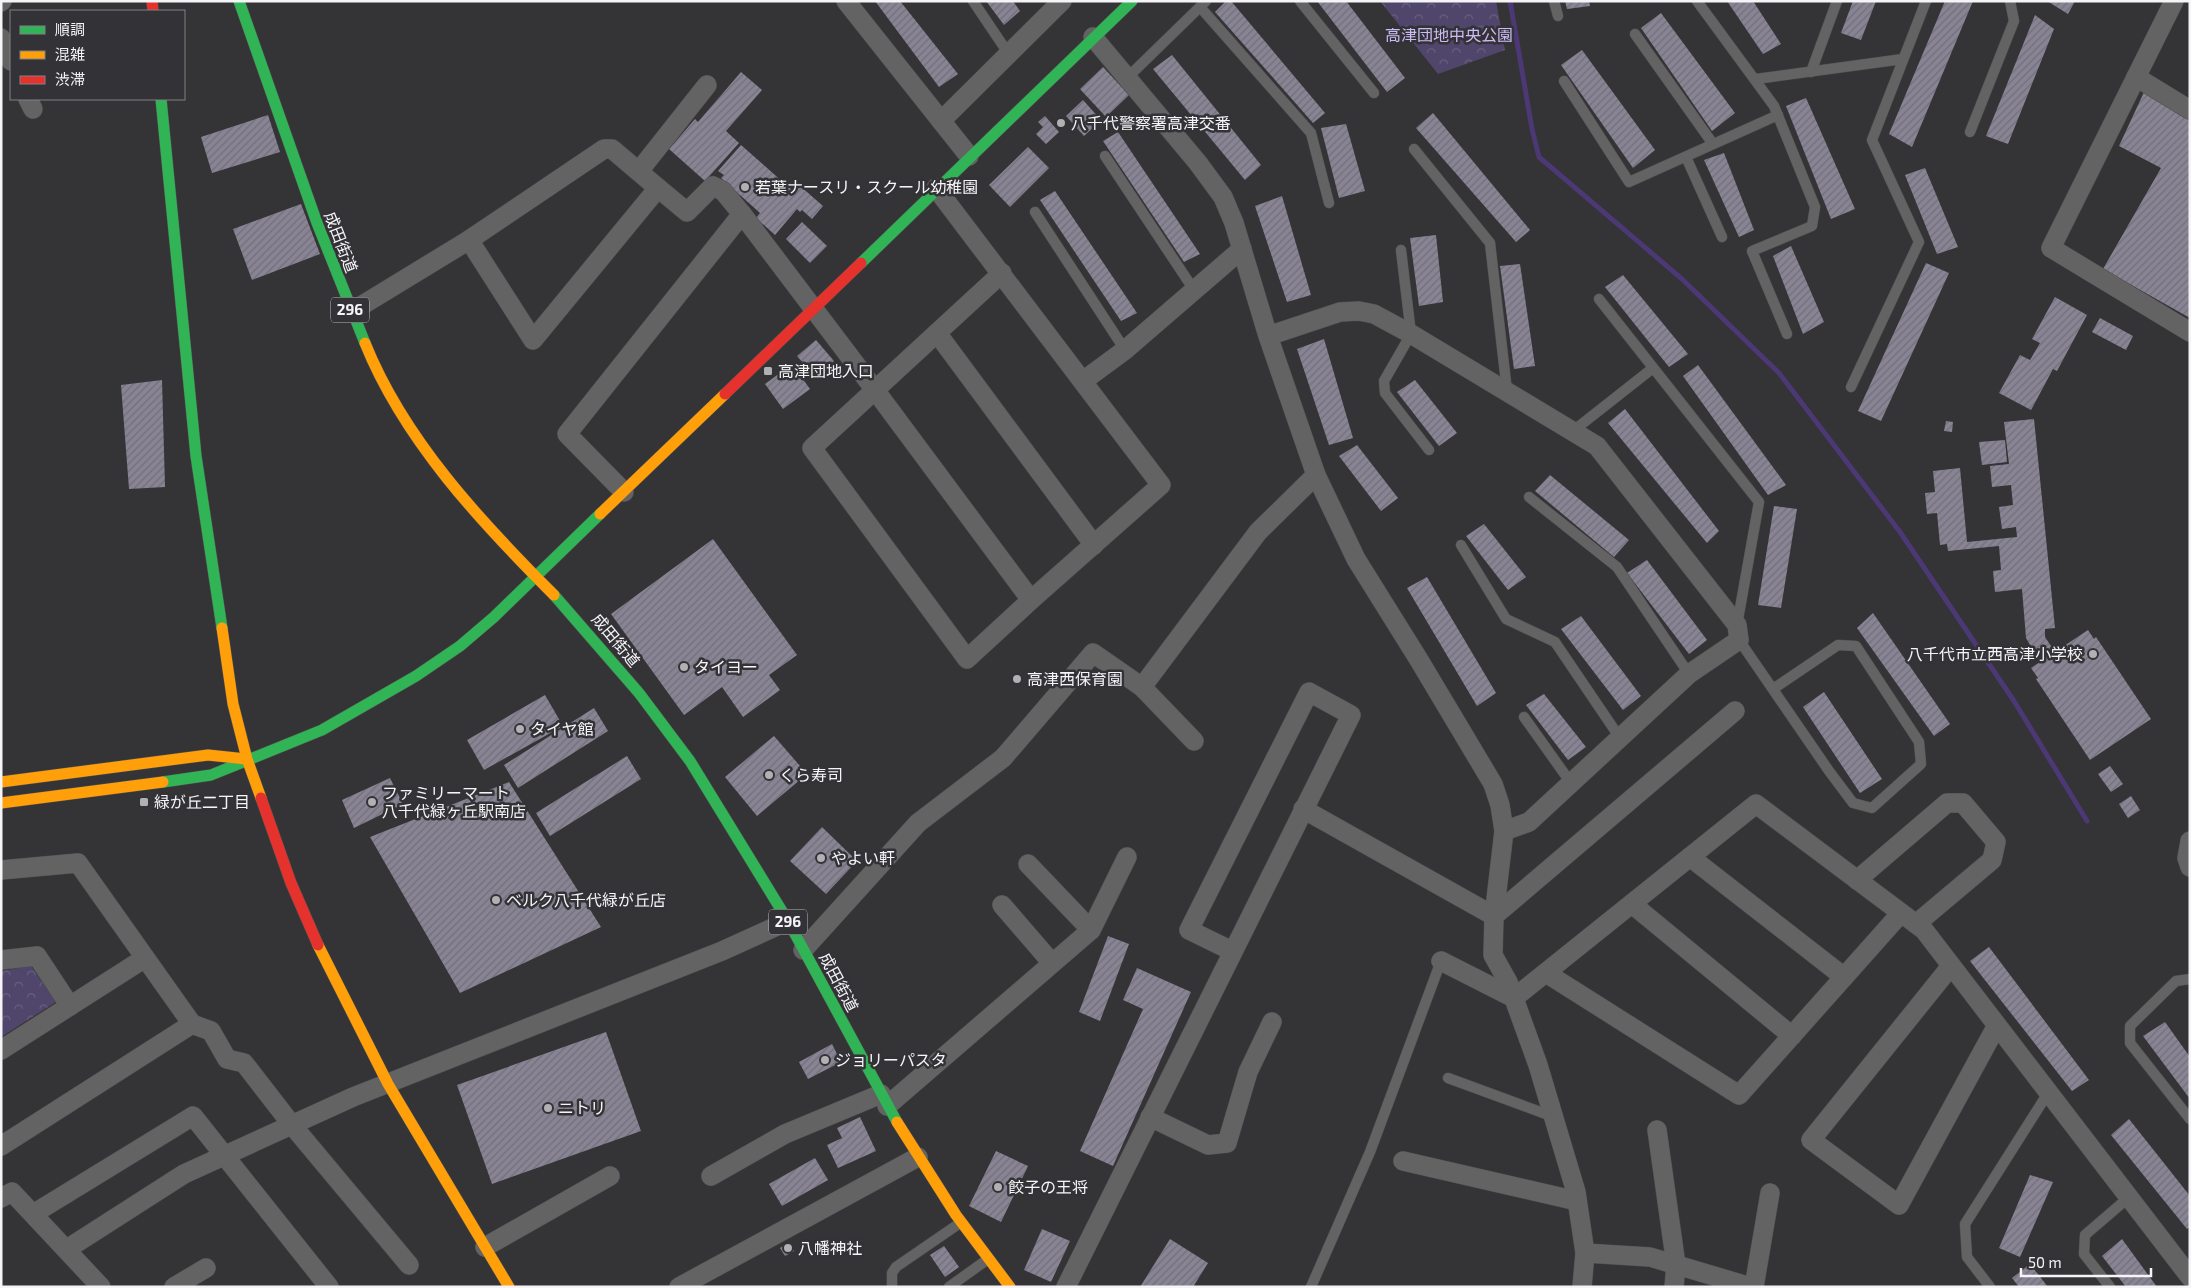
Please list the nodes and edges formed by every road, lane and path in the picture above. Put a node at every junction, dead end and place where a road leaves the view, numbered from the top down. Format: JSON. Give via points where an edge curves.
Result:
{"nodes":[{"id":1,"x":239,"y":1,"type":"edge"},
{"id":2,"x":846,"y":1,"type":"edge"},
{"id":3,"x":974,"y":1,"type":"edge"},
{"id":4,"x":1062,"y":1,"type":"edge"},
{"id":5,"x":1132,"y":1,"type":"edge"},
{"id":6,"x":1300,"y":1,"type":"edge"},
{"id":7,"x":1554,"y":1,"type":"edge"},
{"id":8,"x":1697,"y":1,"type":"edge"},
{"id":9,"x":1837,"y":1,"type":"edge"},
{"id":10,"x":1926,"y":1,"type":"edge"},
{"id":11,"x":2010,"y":1,"type":"edge"},
{"id":12,"x":2174,"y":1,"type":"edge"},
{"id":13,"x":1203,"y":4,"type":"edge"},
{"id":14,"x":1558,"y":16,"type":"dead end"},
{"id":15,"x":1635,"y":34,"type":"dead end"},
{"id":16,"x":1093,"y":37,"type":"junction"},
{"id":17,"x":1,"y":38,"type":"edge"},
{"id":18,"x":1008,"y":53,"type":"junction"},
{"id":19,"x":10,"y":59,"type":"edge"},
{"id":20,"x":1903,"y":59,"type":"junction"},
{"id":21,"x":1811,"y":72,"type":"junction"},
{"id":22,"x":2136,"y":77,"type":"junction"},
{"id":23,"x":1127,"y":78,"type":"junction"},
{"id":24,"x":1756,"y":80,"type":"junction"},
{"id":25,"x":1564,"y":81,"type":"dead end"},
{"id":26,"x":707,"y":84,"type":"dead end"},
{"id":27,"x":1374,"y":93,"type":"dead end"},
{"id":28,"x":161,"y":100,"type":"edge"},
{"id":29,"x":2190,"y":110,"type":"edge"},
{"id":30,"x":1778,"y":115,"type":"junction"},
{"id":31,"x":941,"y":121,"type":"junction"},
{"id":32,"x":1970,"y":132,"type":"dead end"},
{"id":33,"x":1713,"y":144,"type":"junction"},
{"id":34,"x":1414,"y":149,"type":"dead end"},
{"id":35,"x":969,"y":156,"type":"junction"},
{"id":36,"x":1105,"y":156,"type":"dead end"},
{"id":37,"x":1686,"y":157,"type":"junction"},
{"id":38,"x":639,"y":171,"type":"junction"},
{"id":39,"x":658,"y":188,"type":"junction"},
{"id":40,"x":936,"y":188,"type":"junction"},
{"id":41,"x":1329,"y":204,"type":"dead end"},
{"id":42,"x":1035,"y":212,"type":"dead end"},
{"id":43,"x":742,"y":214,"type":"junction"},
{"id":44,"x":1722,"y":237,"type":"dead end"},
{"id":45,"x":469,"y":240,"type":"junction"},
{"id":46,"x":1242,"y":249,"type":"junction"},
{"id":47,"x":1401,"y":250,"type":"dead end"},
{"id":48,"x":1002,"y":274,"type":"junction"},
{"id":49,"x":1194,"y":290,"type":"junction"},
{"id":50,"x":1599,"y":299,"type":"dead end"},
{"id":51,"x":813,"y":308,"type":"junction"},
{"id":52,"x":351,"y":312,"type":"junction"},
{"id":53,"x":2190,"y":332,"type":"edge"},
{"id":54,"x":937,"y":333,"type":"junction"},
{"id":55,"x":1411,"y":334,"type":"junction"},
{"id":56,"x":1787,"y":334,"type":"dead end"},
{"id":57,"x":1268,"y":336,"type":"junction"},
{"id":58,"x":1125,"y":350,"type":"junction"},
{"id":59,"x":1653,"y":368,"type":"junction"},
{"id":60,"x":1083,"y":381,"type":"junction"},
{"id":61,"x":1851,"y":387,"type":"dead end"},
{"id":62,"x":875,"y":390,"type":"junction"},
{"id":63,"x":1507,"y":391,"type":"junction"},
{"id":64,"x":1573,"y":431,"type":"junction"},
{"id":65,"x":1429,"y":450,"type":"dead end"},
{"id":66,"x":1316,"y":475,"type":"junction"},
{"id":67,"x":624,"y":492,"type":"junction"},
{"id":68,"x":1529,"y":497,"type":"dead end"},
{"id":69,"x":1094,"y":545,"type":"junction"},
{"id":70,"x":1462,"y":545,"type":"dead end"},
{"id":71,"x":536,"y":577,"type":"junction"},
{"id":72,"x":1031,"y":600,"type":"junction"},
{"id":73,"x":1738,"y":632,"type":"junction"},
{"id":74,"x":1689,"y":674,"type":"junction"},
{"id":75,"x":1142,"y":687,"type":"junction"},
{"id":76,"x":1773,"y":689,"type":"junction"},
{"id":77,"x":1735,"y":711,"type":"dead end"},
{"id":78,"x":1524,"y":717,"type":"dead end"},
{"id":79,"x":1620,"y":738,"type":"junction"},
{"id":80,"x":1194,"y":741,"type":"dead end"},
{"id":81,"x":247,"y":759,"type":"junction"},
{"id":82,"x":1,"y":782,"type":"edge"},
{"id":83,"x":1571,"y":783,"type":"junction"},
{"id":84,"x":1,"y":803,"type":"edge"},
{"id":85,"x":1303,"y":809,"type":"junction"},
{"id":86,"x":1504,"y":832,"type":"junction"},
{"id":87,"x":2190,"y":841,"type":"edge"},
{"id":88,"x":1127,"y":857,"type":"dead end"},
{"id":89,"x":1690,"y":857,"type":"junction"},
{"id":90,"x":1028,"y":864,"type":"dead end"},
{"id":91,"x":2190,"y":867,"type":"edge"},
{"id":92,"x":1,"y":870,"type":"edge"},
{"id":93,"x":1857,"y":880,"type":"junction"},
{"id":94,"x":1632,"y":904,"type":"junction"},
{"id":95,"x":1002,"y":905,"type":"dead end"},
{"id":96,"x":1494,"y":916,"type":"junction"},
{"id":97,"x":1909,"y":918,"type":"junction"},
{"id":98,"x":788,"y":921,"type":"junction"},
{"id":99,"x":1091,"y":930,"type":"junction"},
{"id":100,"x":803,"y":950,"type":"junction"},
{"id":101,"x":1232,"y":951,"type":"junction"},
{"id":102,"x":145,"y":958,"type":"junction"},
{"id":103,"x":1,"y":960,"type":"edge"},
{"id":104,"x":1441,"y":962,"type":"joint"},
{"id":105,"x":1052,"y":963,"type":"junction"},
{"id":106,"x":1951,"y":966,"type":"junction"},
{"id":107,"x":1546,"y":973,"type":"junction"},
{"id":108,"x":1844,"y":976,"type":"junction"},
{"id":109,"x":2190,"y":979,"type":"edge"},
{"id":110,"x":1514,"y":998,"type":"junction"},
{"id":111,"x":70,"y":1006,"type":"junction"},
{"id":112,"x":1272,"y":1022,"type":"dead end"},
{"id":113,"x":192,"y":1024,"type":"junction"},
{"id":114,"x":1996,"y":1026,"type":"junction"},
{"id":115,"x":1792,"y":1036,"type":"junction"},
{"id":116,"x":1,"y":1050,"type":"edge"},
{"id":117,"x":1448,"y":1078,"type":"dead end"},
{"id":118,"x":388,"y":1084,"type":"junction"},
{"id":119,"x":2048,"y":1093,"type":"junction"},
{"id":120,"x":884,"y":1100,"type":"junction"},
{"id":121,"x":1150,"y":1117,"type":"junction"},
{"id":122,"x":1555,"y":1118,"type":"junction"},
{"id":123,"x":2190,"y":1119,"type":"edge"},
{"id":124,"x":292,"y":1125,"type":"junction"},
{"id":125,"x":1658,"y":1130,"type":"dead end"},
{"id":126,"x":1,"y":1146,"type":"edge"},
{"id":127,"x":225,"y":1156,"type":"junction"},
{"id":128,"x":918,"y":1157,"type":"junction"},
{"id":129,"x":1403,"y":1161,"type":"dead end"},
{"id":130,"x":610,"y":1176,"type":"dead end"},
{"id":131,"x":711,"y":1176,"type":"dead end"},
{"id":132,"x":1770,"y":1193,"type":"dead end"},
{"id":133,"x":1,"y":1198,"type":"edge"},
{"id":134,"x":2128,"y":1198,"type":"junction"},
{"id":135,"x":1577,"y":1201,"type":"junction"},
{"id":136,"x":33,"y":1214,"type":"junction"},
{"id":137,"x":961,"y":1222,"type":"junction"},
{"id":138,"x":485,"y":1247,"type":"junction"},
{"id":139,"x":67,"y":1249,"type":"junction"},
{"id":140,"x":1585,"y":1253,"type":"junction"},
{"id":141,"x":989,"y":1259,"type":"junction"},
{"id":142,"x":409,"y":1265,"type":"dead end"},
{"id":143,"x":1676,"y":1265,"type":"junction"},
{"id":144,"x":206,"y":1268,"type":"dead end"},
{"id":145,"x":2190,"y":1277,"type":"edge"},
{"id":146,"x":102,"y":1287,"type":"edge"},
{"id":147,"x":174,"y":1287,"type":"edge"},
{"id":148,"x":329,"y":1287,"type":"edge"},
{"id":149,"x":509,"y":1287,"type":"edge"},
{"id":150,"x":679,"y":1287,"type":"edge"},
{"id":151,"x":892,"y":1287,"type":"edge"},
{"id":152,"x":949,"y":1287,"type":"edge"},
{"id":153,"x":1010,"y":1287,"type":"edge"},
{"id":154,"x":1066,"y":1287,"type":"edge"},
{"id":155,"x":1311,"y":1287,"type":"edge"},
{"id":156,"x":1582,"y":1287,"type":"edge"},
{"id":157,"x":1674,"y":1287,"type":"edge"},
{"id":158,"x":1752,"y":1287,"type":"edge"},
{"id":159,"x":1990,"y":1287,"type":"edge"},
{"id":160,"x":2110,"y":1287,"type":"edge"}],
"edges":[{"from":1,"to":52,"type":"main road","name":"成田街道","number":"296","via":[[316,223]]},
{"from":2,"to":31,"type":"street"},
{"from":3,"to":18,"type":"lane"},
{"from":4,"to":18,"type":"street"},
{"from":5,"to":16,"type":"main road"},
{"from":6,"to":27,"type":"lane"},
{"from":7,"to":14,"type":"lane"},
{"from":8,"to":24,"type":"lane"},
{"from":9,"to":21,"type":"lane"},
{"from":10,"to":20,"type":"lane"},
{"from":11,"to":32,"type":"lane","via":[[2014,21]]},
{"from":12,"to":22,"type":"street"},
{"from":13,"to":23,"type":"lane"},
{"from":13,"to":41,"type":"lane","via":[[1311,133]]},
{"from":15,"to":33,"type":"lane"},
{"from":16,"to":23,"type":"street"},
{"from":16,"to":35,"type":"main road"},
{"from":17,"to":19,"type":"street"},
{"from":18,"to":31,"type":"street"},
{"from":20,"to":21,"type":"lane"},
{"from":20,"to":61,"type":"lane","via":[[1872,140],[1919,242]]},
{"from":21,"to":24,"type":"lane"},
{"from":22,"to":29,"type":"street"},
{"from":22,"to":53,"type":"street","via":[[2051,248]]},
{"from":23,"to":46,"type":"street","via":[[1222,197]]},
{"from":24,"to":30,"type":"lane"},
{"from":25,"to":37,"type":"lane","via":[[1630,182]]},
{"from":26,"to":38,"type":"street"},
{"from":28,"to":81,"type":"main road","via":[[196,456],[233,704]]},
{"from":30,"to":33,"type":"lane"},
{"from":30,"to":56,"type":"lane","via":[[1815,207],[1812,226],[1752,250]]},
{"from":31,"to":35,"type":"street"},
{"from":33,"to":37,"type":"lane"},
{"from":34,"to":63,"type":"lane","via":[[1490,243]]},
{"from":35,"to":40,"type":"main road"},
{"from":36,"to":49,"type":"lane"},
{"from":37,"to":44,"type":"lane"},
{"from":38,"to":39,"type":"street"},
{"from":38,"to":45,"type":"street","via":[[612,149],[604,149]]},
{"from":39,"to":43,"type":"street","via":[[688,212],[712,186],[723,191]]},
{"from":39,"to":45,"type":"street","via":[[533,340]]},
{"from":40,"to":48,"type":"street"},
{"from":40,"to":51,"type":"main road"},
{"from":42,"to":58,"type":"lane"},
{"from":43,"to":51,"type":"street"},
{"from":43,"to":67,"type":"street","via":[[567,434]]},
{"from":45,"to":52,"type":"street"},
{"from":46,"to":49,"type":"street"},
{"from":46,"to":57,"type":"street"},
{"from":47,"to":55,"type":"lane"},
{"from":48,"to":54,"type":"street"},
{"from":48,"to":60,"type":"street"},
{"from":49,"to":58,"type":"street"},
{"from":50,"to":59,"type":"lane"},
{"from":51,"to":62,"type":"street"},
{"from":51,"to":67,"type":"main road"},
{"from":52,"to":71,"type":"main road","name":"成田街道","number":"296","via":[[371,358],[421,443],[455,488]]},
{"from":54,"to":62,"type":"street"},
{"from":54,"to":69,"type":"street"},
{"from":55,"to":57,"type":"street","via":[[1374,314],[1359,311],[1340,312]]},
{"from":55,"to":63,"type":"street"},
{"from":55,"to":65,"type":"lane","via":[[1384,381],[1385,393]]},
{"from":57,"to":66,"type":"street"},
{"from":58,"to":60,"type":"street"},
{"from":59,"to":64,"type":"lane"},
{"from":59,"to":73,"type":"lane","via":[[1759,502]]},
{"from":60,"to":69,"type":"street","via":[[1161,485]]},
{"from":62,"to":72,"type":"street"},
{"from":62,"to":72,"type":"street","via":[[812,448],[967,659]]},
{"from":63,"to":64,"type":"street"},
{"from":64,"to":73,"type":"street","via":[[1597,446]]},
{"from":66,"to":75,"type":"street","via":[[1258,532]]},
{"from":66,"to":86,"type":"street","via":[[1356,560],[1493,784]]},
{"from":67,"to":71,"type":"main road"},
{"from":68,"to":74,"type":"lane","via":[[1617,567]]},
{"from":69,"to":72,"type":"street"},
{"from":70,"to":79,"type":"lane","via":[[1506,619],[1555,642]]},
{"from":71,"to":81,"type":"main road","via":[[467,640],[416,676],[322,730]]},
{"from":71,"to":98,"type":"main road","name":"成田街道","number":"296","via":[[567,608],[639,693],[690,761]]},
{"from":73,"to":74,"type":"street"},
{"from":73,"to":76,"type":"lane"},
{"from":74,"to":79,"type":"street"},
{"from":75,"to":80,"type":"street"},
{"from":75,"to":100,"type":"street","via":[[1093,653],[1003,758],[918,823]]},
{"from":76,"to":76,"type":"lane","via":[[1853,803],[1872,808],[1921,764],[1919,742],[1856,646],[1838,645]]},
{"from":77,"to":96,"type":"street"},
{"from":78,"to":83,"type":"lane"},
{"from":79,"to":83,"type":"street"},
{"from":81,"to":82,"type":"main road","via":[[208,755]]},
{"from":81,"to":84,"type":"main road","via":[[211,775]]},
{"from":81,"to":118,"type":"main road","via":[[314,938]]},
{"from":83,"to":86,"type":"street","via":[[1528,822]]},
{"from":85,"to":96,"type":"street"},
{"from":85,"to":101,"type":"street"},
{"from":85,"to":101,"type":"street","via":[[1351,715],[1309,692],[1189,930]]},
{"from":86,"to":96,"type":"street"},
{"from":87,"to":91,"type":"street","via":[[2187,858]]},
{"from":88,"to":99,"type":"street"},
{"from":89,"to":93,"type":"street","via":[[1756,804]]},
{"from":89,"to":94,"type":"street"},
{"from":89,"to":108,"type":"street"},
{"from":90,"to":99,"type":"street"},
{"from":92,"to":102,"type":"street","via":[[78,863]]},
{"from":93,"to":97,"type":"street"},
{"from":93,"to":97,"type":"street","via":[[1947,803],[1963,803],[1996,842],[1992,860]]},
{"from":94,"to":107,"type":"street"},
{"from":94,"to":115,"type":"street"},
{"from":95,"to":105,"type":"street"},
{"from":96,"to":110,"type":"street","via":[[1493,955]]},
{"from":97,"to":106,"type":"street","via":[[1924,930]]},
{"from":97,"to":108,"type":"street"},
{"from":98,"to":100,"type":"main road","name":"成田街道","number":"296"},
{"from":98,"to":118,"type":"street","via":[[722,951]]},
{"from":99,"to":105,"type":"street"},
{"from":100,"to":120,"type":"main road","name":"成田街道","number":"296"},
{"from":101,"to":121,"type":"street"},
{"from":102,"to":111,"type":"street"},
{"from":102,"to":113,"type":"street"},
{"from":103,"to":111,"type":"street","via":[[37,956]]},
{"from":104,"to":110,"type":"street"},
{"from":104,"to":155,"type":"lane","via":[[1370,1152]]},
{"from":105,"to":120,"type":"street"},
{"from":106,"to":114,"type":"street"},
{"from":106,"to":114,"type":"street","via":[[1811,1140],[1899,1205]]},
{"from":107,"to":110,"type":"street"},
{"from":107,"to":115,"type":"street","via":[[1739,1095]]},
{"from":108,"to":115,"type":"street"},
{"from":109,"to":123,"type":"lane","via":[[2176,981],[2130,1026],[2130,1043]]},
{"from":110,"to":122,"type":"street"},
{"from":111,"to":116,"type":"street"},
{"from":112,"to":121,"type":"street","via":[[1248,1072],[1227,1143],[1208,1145]]},
{"from":113,"to":124,"type":"street","via":[[211,1031],[227,1059],[244,1062]]},
{"from":113,"to":126,"type":"street"},
{"from":114,"to":119,"type":"street"},
{"from":117,"to":122,"type":"lane"},
{"from":118,"to":124,"type":"street"},
{"from":118,"to":138,"type":"main road"},
{"from":119,"to":134,"type":"street"},
{"from":119,"to":159,"type":"lane","via":[[1966,1224],[1967,1257]]},
{"from":120,"to":128,"type":"main road","name":"成田街道","number":"296"},
{"from":120,"to":131,"type":"street","via":[[785,1134]]},
{"from":121,"to":154,"type":"street"},
{"from":122,"to":135,"type":"street"},
{"from":124,"to":127,"type":"street"},
{"from":124,"to":142,"type":"street"},
{"from":125,"to":143,"type":"street"},
{"from":127,"to":136,"type":"street","via":[[193,1116]]},
{"from":127,"to":139,"type":"street","via":[[184,1174]]},
{"from":127,"to":148,"type":"street"},
{"from":128,"to":137,"type":"main road","name":"成田街道","number":"296"},
{"from":128,"to":150,"type":"street"},
{"from":129,"to":135,"type":"street"},
{"from":130,"to":138,"type":"street"},
{"from":132,"to":158,"type":"street"},
{"from":133,"to":136,"type":"street","via":[[12,1192]]},
{"from":134,"to":145,"type":"street"},
{"from":134,"to":160,"type":"lane","via":[[2085,1235],[2084,1254]]},
{"from":135,"to":140,"type":"street"},
{"from":136,"to":139,"type":"street"},
{"from":137,"to":141,"type":"main road","name":"成田街道","number":"296"},
{"from":137,"to":151,"type":"lane","via":[[896,1267],[892,1273]]},
{"from":138,"to":149,"type":"main road"},
{"from":139,"to":146,"type":"street"},
{"from":140,"to":143,"type":"street","via":[[1650,1257]]},
{"from":140,"to":156,"type":"street"},
{"from":141,"to":152,"type":"lane"},
{"from":141,"to":153,"type":"main road","name":"成田街道","number":"296"},
{"from":143,"to":157,"type":"street"},
{"from":143,"to":158,"type":"street"},
{"from":144,"to":147,"type":"street"}]}
